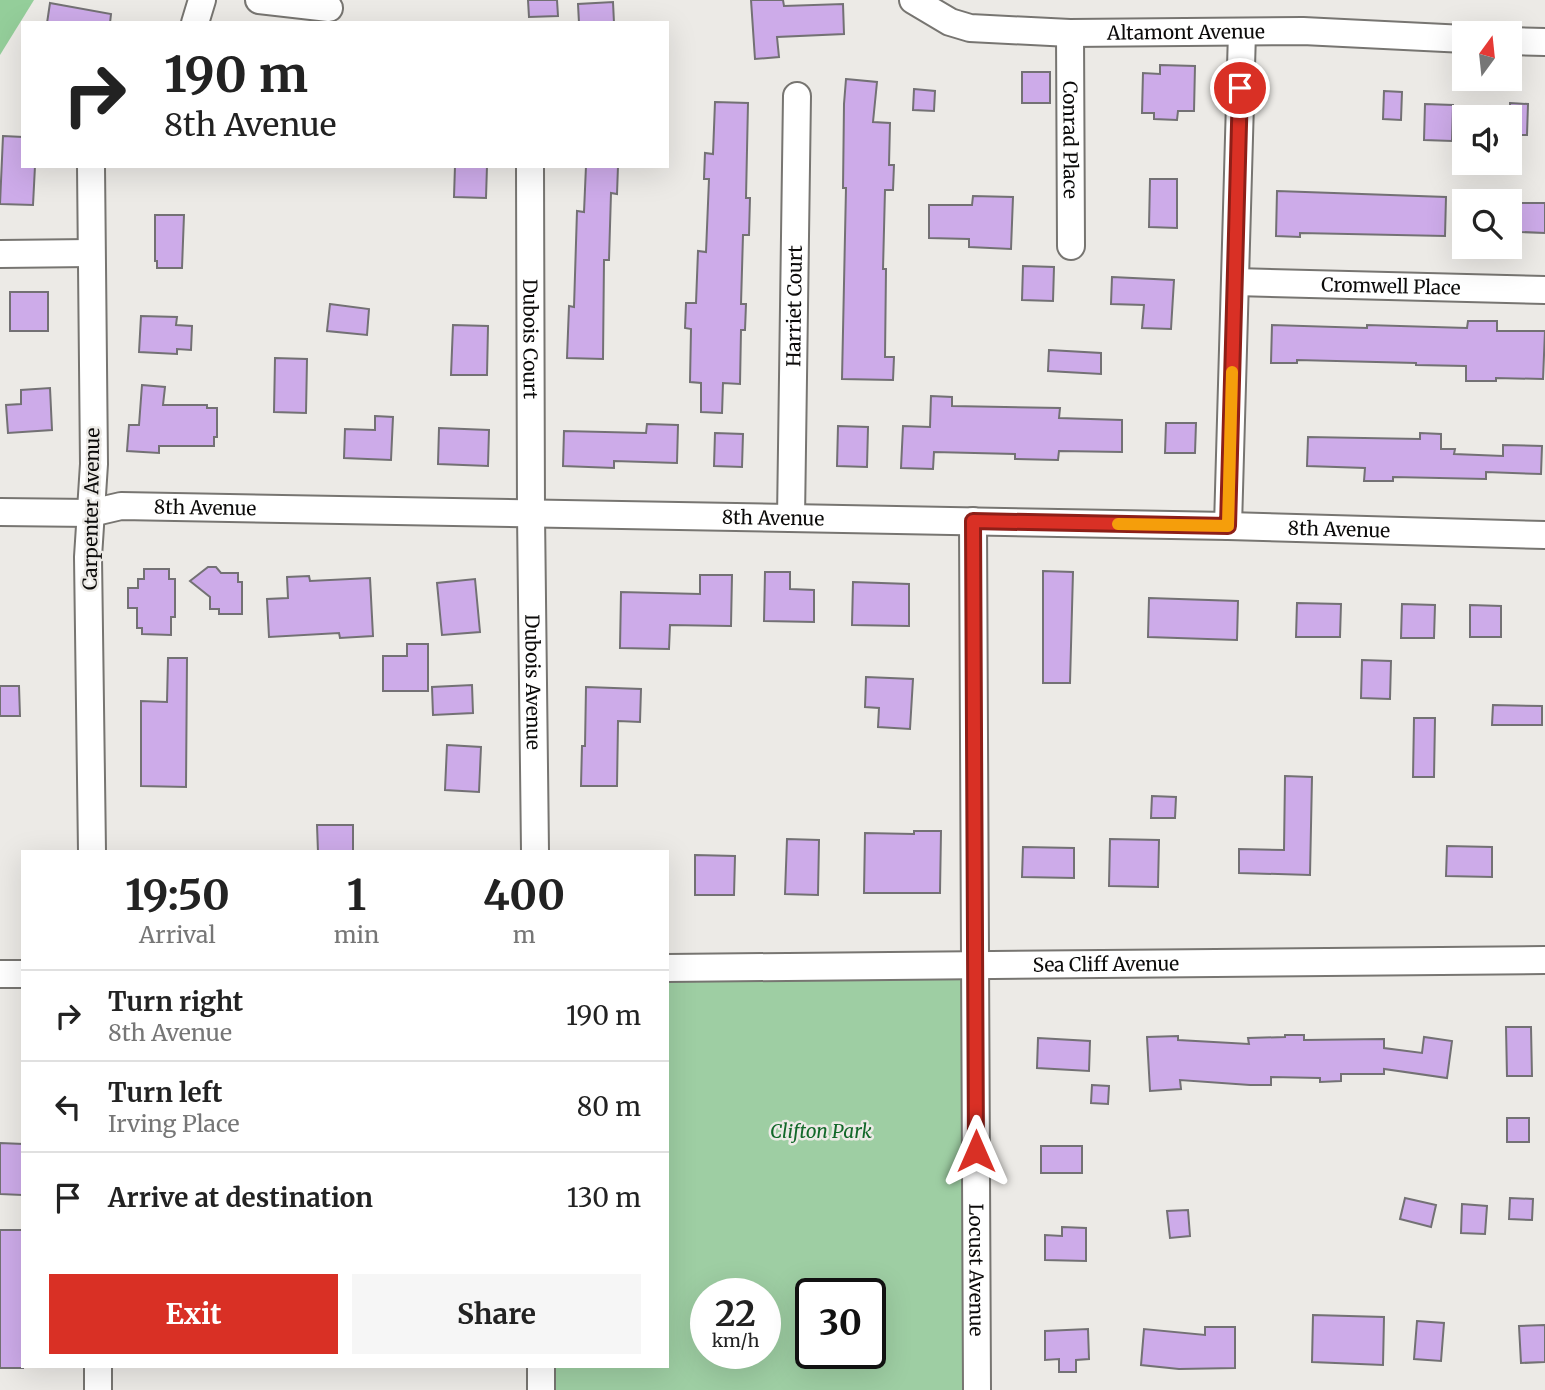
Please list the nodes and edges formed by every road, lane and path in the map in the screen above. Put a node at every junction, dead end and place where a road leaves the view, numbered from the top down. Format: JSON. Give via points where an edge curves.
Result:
{"nodes":[{"id":1,"x":202,"y":0,"type":"edge"},
{"id":2,"x":259,"y":0,"type":"edge"},
{"id":3,"x":913,"y":0,"type":"edge"},
{"id":4,"x":329,"y":8,"type":"dead end"},
{"id":5,"x":196,"y":21,"type":"edge"},
{"id":6,"x":1241,"y":32,"type":"junction"},
{"id":7,"x":1070,"y":33,"type":"junction"},
{"id":8,"x":1452,"y":38,"type":"edge"},
{"id":9,"x":1522,"y":41,"type":"edge"},
{"id":10,"x":1545,"y":42,"type":"edge"},
{"id":11,"x":797,"y":96,"type":"dead end"},
{"id":12,"x":91,"y":168,"type":"edge"},
{"id":13,"x":530,"y":168,"type":"edge"},
{"id":14,"x":1071,"y":246,"type":"dead end"},
{"id":15,"x":91,"y":253,"type":"junction"},
{"id":16,"x":0,"y":254,"type":"edge"},
{"id":17,"x":1235,"y":282,"type":"junction"},
{"id":18,"x":1545,"y":290,"type":"edge"},
{"id":19,"x":0,"y":512,"type":"edge"},
{"id":20,"x":91,"y":513,"type":"junction"},
{"id":21,"x":531,"y":514,"type":"junction"},
{"id":22,"x":791,"y":518,"type":"junction"},
{"id":23,"x":973,"y":521,"type":"junction"},
{"id":24,"x":1228,"y":526,"type":"junction"},
{"id":25,"x":1545,"y":535,"type":"edge"},
{"id":26,"x":92,"y":850,"type":"edge"},
{"id":27,"x":535,"y":850,"type":"edge"},
{"id":28,"x":1545,"y":960,"type":"edge"},
{"id":29,"x":975,"y":965,"type":"junction"},
{"id":30,"x":669,"y":968,"type":"edge"},
{"id":31,"x":0,"y":974,"type":"edge"},
{"id":32,"x":21,"y":974,"type":"edge"},
{"id":33,"x":97,"y":1368,"type":"edge"},
{"id":34,"x":541,"y":1368,"type":"edge"},
{"id":35,"x":98,"y":1390,"type":"edge"},
{"id":36,"x":541,"y":1390,"type":"edge"},
{"id":37,"x":977,"y":1390,"type":"edge"}],
"edges":[{"from":1,"to":5,"type":"street"},
{"from":2,"to":4,"type":"street"},
{"from":3,"to":7,"type":"street","name":"Altamont Avenue","via":[[970,28]]},
{"from":6,"to":7,"type":"street","name":"Altamont Avenue"},
{"from":6,"to":8,"type":"street","name":"Altamont Avenue"},
{"from":6,"to":17,"type":"street"},
{"from":7,"to":14,"type":"street","name":"Conrad Place"},
{"from":9,"to":10,"type":"street"},
{"from":11,"to":22,"type":"street","name":"Harriet Court"},
{"from":12,"to":15,"type":"street","name":"Carpenter Avenue"},
{"from":13,"to":21,"type":"street","name":"Dubois Court"},
{"from":15,"to":16,"type":"street"},
{"from":15,"to":20,"type":"street","name":"Carpenter Avenue"},
{"from":17,"to":18,"type":"street","name":"Cromwell Place"},
{"from":17,"to":24,"type":"street"},
{"from":19,"to":20,"type":"street","name":"8th Avenue"},
{"from":20,"to":21,"type":"street","name":"8th Avenue","via":[[121,506]]},
{"from":20,"to":26,"type":"street","name":"Carpenter Avenue"},
{"from":21,"to":22,"type":"street","name":"8th Avenue"},
{"from":21,"to":27,"type":"street","name":"Dubois Avenue"},
{"from":22,"to":23,"type":"street","name":"8th Avenue"},
{"from":23,"to":24,"type":"street","name":"8th Avenue"},
{"from":23,"to":29,"type":"street","name":"Locust Avenue"},
{"from":24,"to":25,"type":"street","name":"8th Avenue"},
{"from":28,"to":29,"type":"street","name":"Sea Cliff Avenue"},
{"from":29,"to":30,"type":"street","name":"Sea Cliff Avenue"},
{"from":29,"to":37,"type":"street","name":"Locust Avenue"},
{"from":31,"to":32,"type":"street"},
{"from":33,"to":35,"type":"street"},
{"from":34,"to":36,"type":"street"}]}
